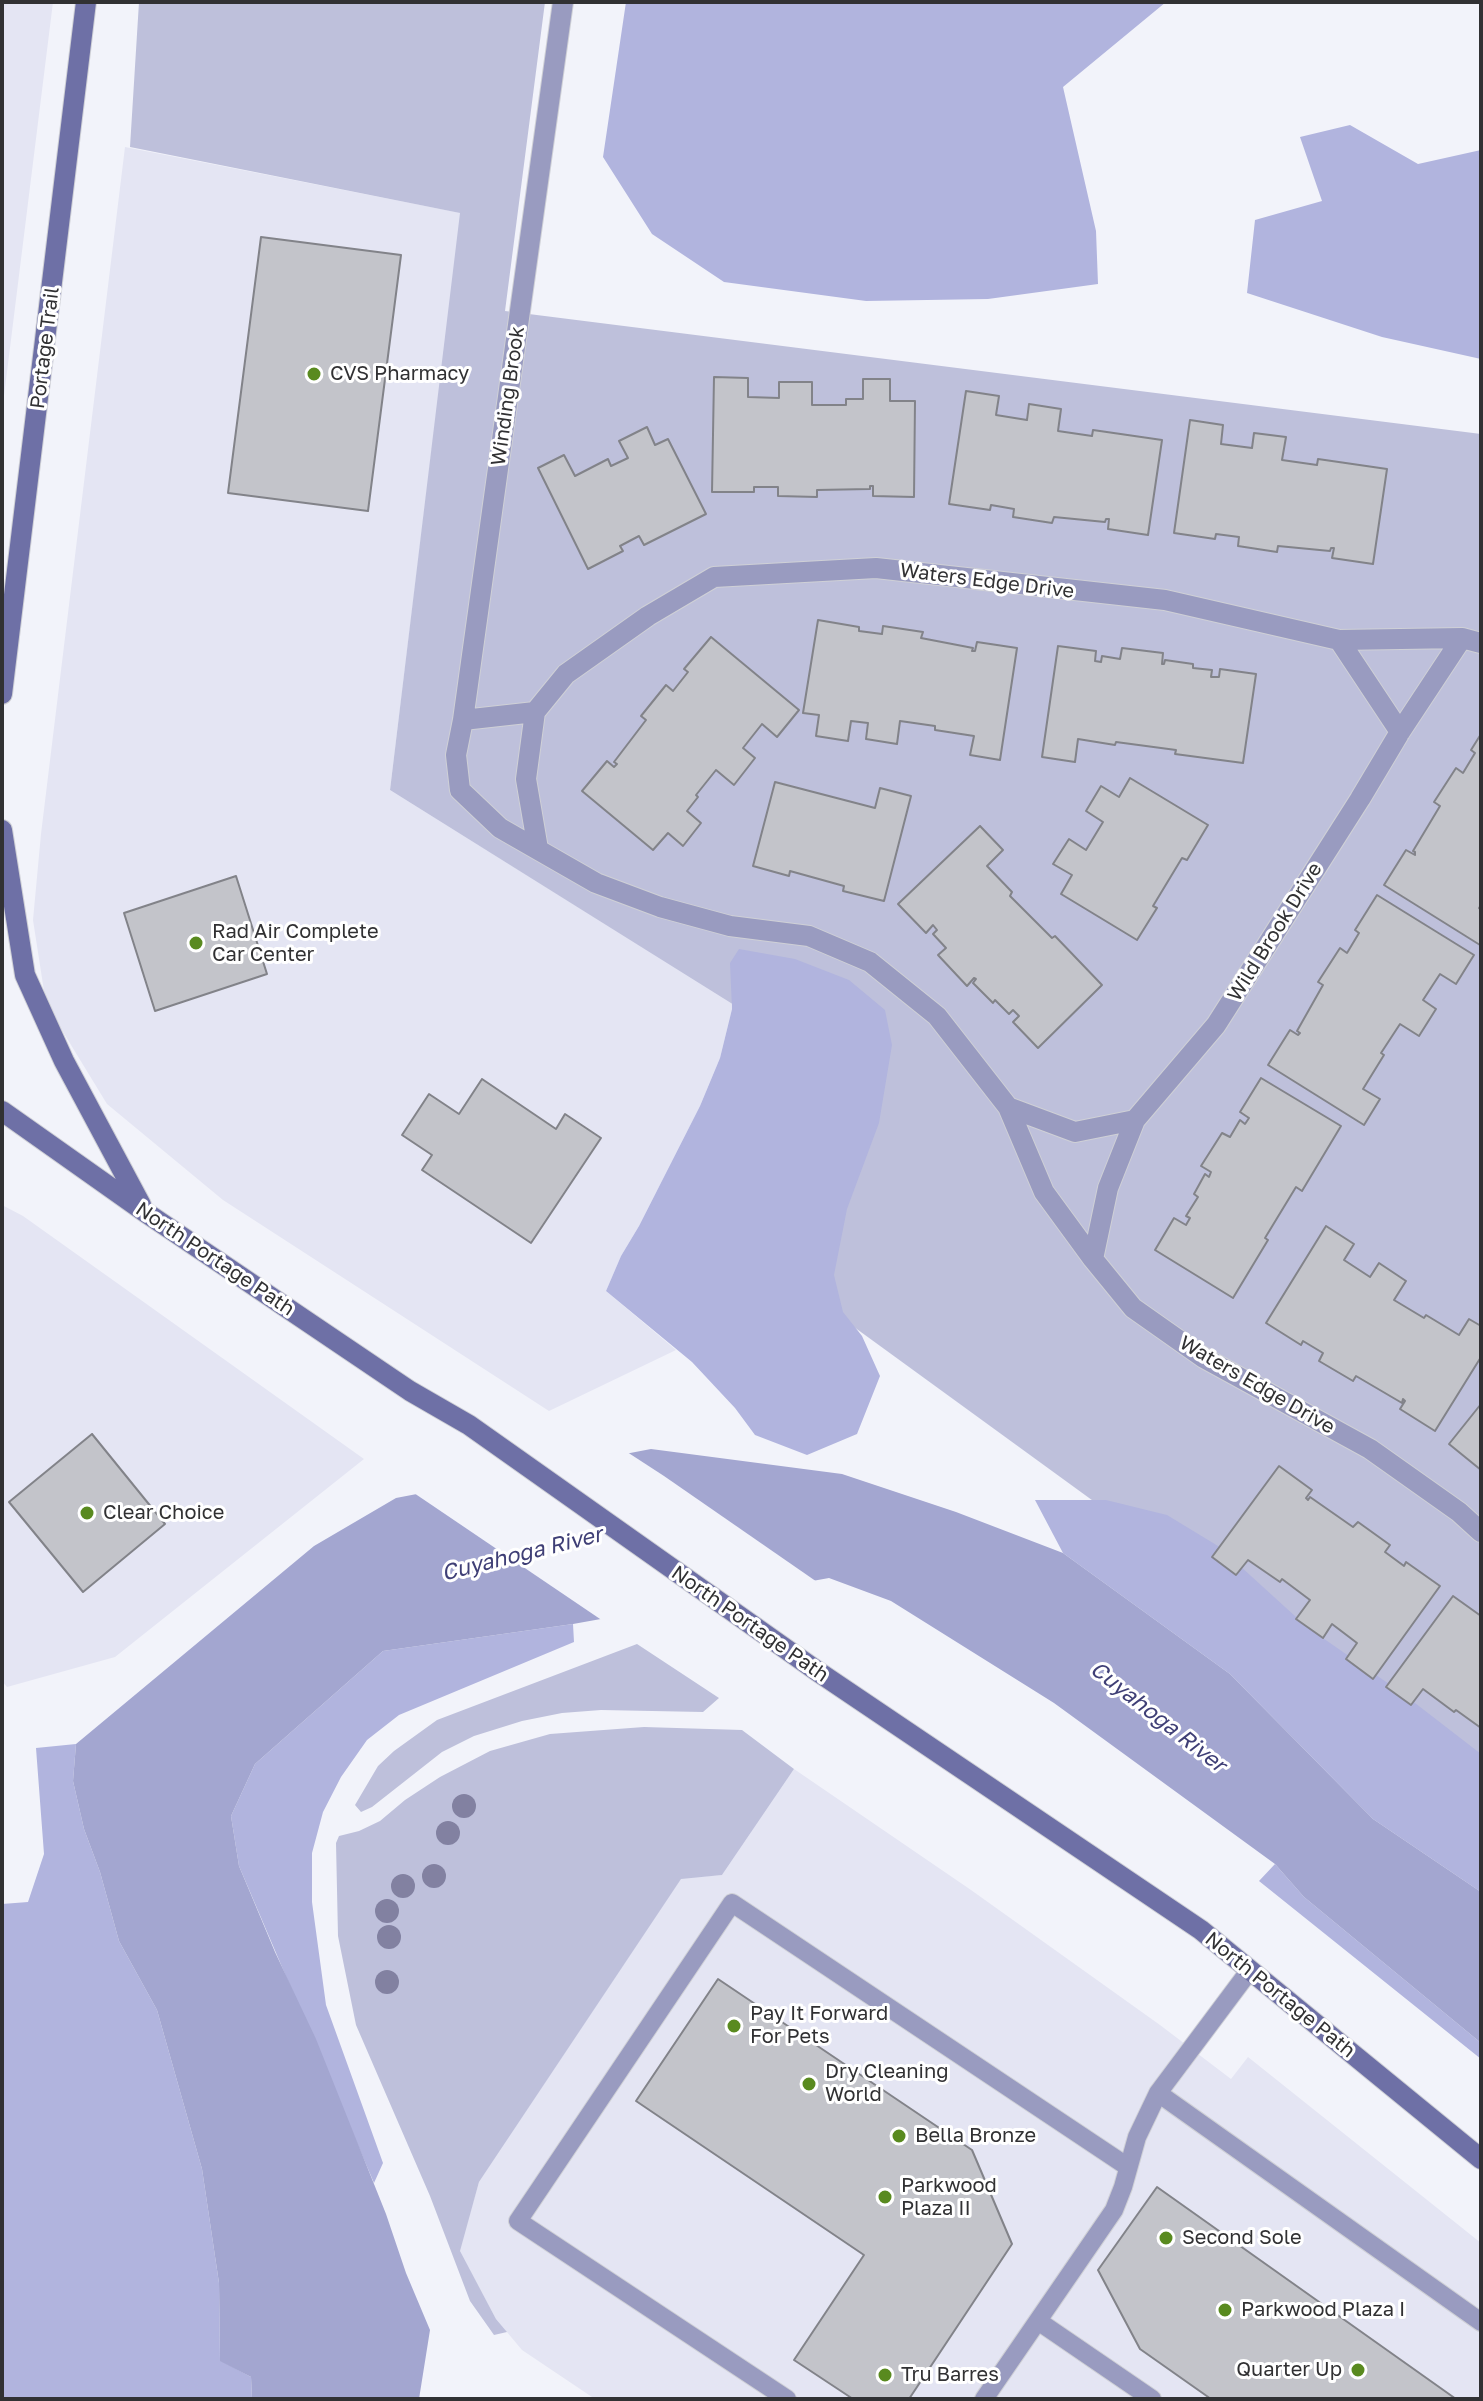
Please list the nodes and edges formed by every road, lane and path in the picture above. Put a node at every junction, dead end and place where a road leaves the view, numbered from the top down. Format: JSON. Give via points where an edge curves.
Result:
{"nodes":[{"id":1,"x":86,"y":2,"type":"edge"},
{"id":2,"x":563,"y":2,"type":"edge"},
{"id":3,"x":1339,"y":640,"type":"junction"},
{"id":4,"x":1472,"y":641,"type":"edge"},
{"id":5,"x":2,"y":694,"type":"edge"},
{"id":6,"x":535,"y":712,"type":"junction"},
{"id":7,"x":463,"y":720,"type":"junction"},
{"id":8,"x":1400,"y":732,"type":"junction"},
{"id":9,"x":460,"y":790,"type":"joint"},
{"id":10,"x":2,"y":830,"type":"edge"},
{"id":11,"x":538,"y":849,"type":"junction"},
{"id":12,"x":1008,"y":1107,"type":"junction"},
{"id":13,"x":2,"y":1111,"type":"edge"},
{"id":14,"x":1135,"y":1120,"type":"junction"},
{"id":15,"x":145,"y":1212,"type":"junction"},
{"id":16,"x":1093,"y":1259,"type":"junction"},
{"id":17,"x":1481,"y":1532,"type":"edge"},
{"id":18,"x":1250,"y":1970,"type":"junction"},
{"id":19,"x":1158,"y":2093,"type":"junction"},
{"id":20,"x":1481,"y":2159,"type":"edge"},
{"id":21,"x":1128,"y":2167,"type":"junction"},
{"id":22,"x":1038,"y":2321,"type":"junction"},
{"id":23,"x":1481,"y":2322,"type":"edge"},
{"id":24,"x":787,"y":2399,"type":"edge"},
{"id":25,"x":984,"y":2399,"type":"edge"},
{"id":26,"x":1152,"y":2399,"type":"edge"}],
"edges":[{"from":1,"to":5,"type":"main road","name":"Portage Trail"},
{"from":2,"to":7,"type":"street","name":"Winding Brook"},
{"from":3,"to":4,"type":"street","name":"Waters Edge Drive"},
{"from":3,"to":6,"type":"street","name":"Waters Edge Drive","via":[[1165,600],[876,568],[714,577],[566,674]]},
{"from":3,"to":8,"type":"street"},
{"from":4,"to":8,"type":"street","name":"Wild Brook Drive"},
{"from":6,"to":7,"type":"street"},
{"from":6,"to":11,"type":"street","via":[[526,779]]},
{"from":7,"to":9,"type":"street","name":"Winding Brook","via":[[456,755]]},
{"from":8,"to":14,"type":"street","name":"Wild Brook Drive","via":[[1216,1025]]},
{"from":9,"to":11,"type":"street","name":"Waters Edge Drive","via":[[500,828]]},
{"from":10,"to":15,"type":"main road","via":[[25,975],[64,1061]]},
{"from":11,"to":12,"type":"street","name":"Waters Edge Drive","via":[[596,883],[660,907],[730,926],[809,936],[870,962],[937,1016]]},
{"from":12,"to":14,"type":"street","via":[[1075,1132]]},
{"from":12,"to":16,"type":"street","name":"Waters Edge Drive","via":[[1044,1192]]},
{"from":13,"to":15,"type":"main road","name":"North Portage Path"},
{"from":14,"to":16,"type":"street","name":"Wild Brook Drive","via":[[1108,1188]]},
{"from":15,"to":18,"type":"main road","name":"North Portage Path","via":[[410,1391],[469,1425],[817,1671],[1201,1930]]},
{"from":16,"to":17,"type":"street","name":"Waters Edge Drive","via":[[1133,1308],[1204,1358],[1370,1449]]},
{"from":18,"to":19,"type":"lane"},
{"from":18,"to":20,"type":"main road","name":"North Portage Path"},
{"from":19,"to":21,"type":"lane"},
{"from":19,"to":23,"type":"lane"},
{"from":21,"to":22,"type":"lane","via":[[1114,2210]]},
{"from":21,"to":24,"type":"lane","via":[[732,1903],[518,2221]]},
{"from":22,"to":25,"type":"lane"},
{"from":22,"to":26,"type":"lane"}]}
